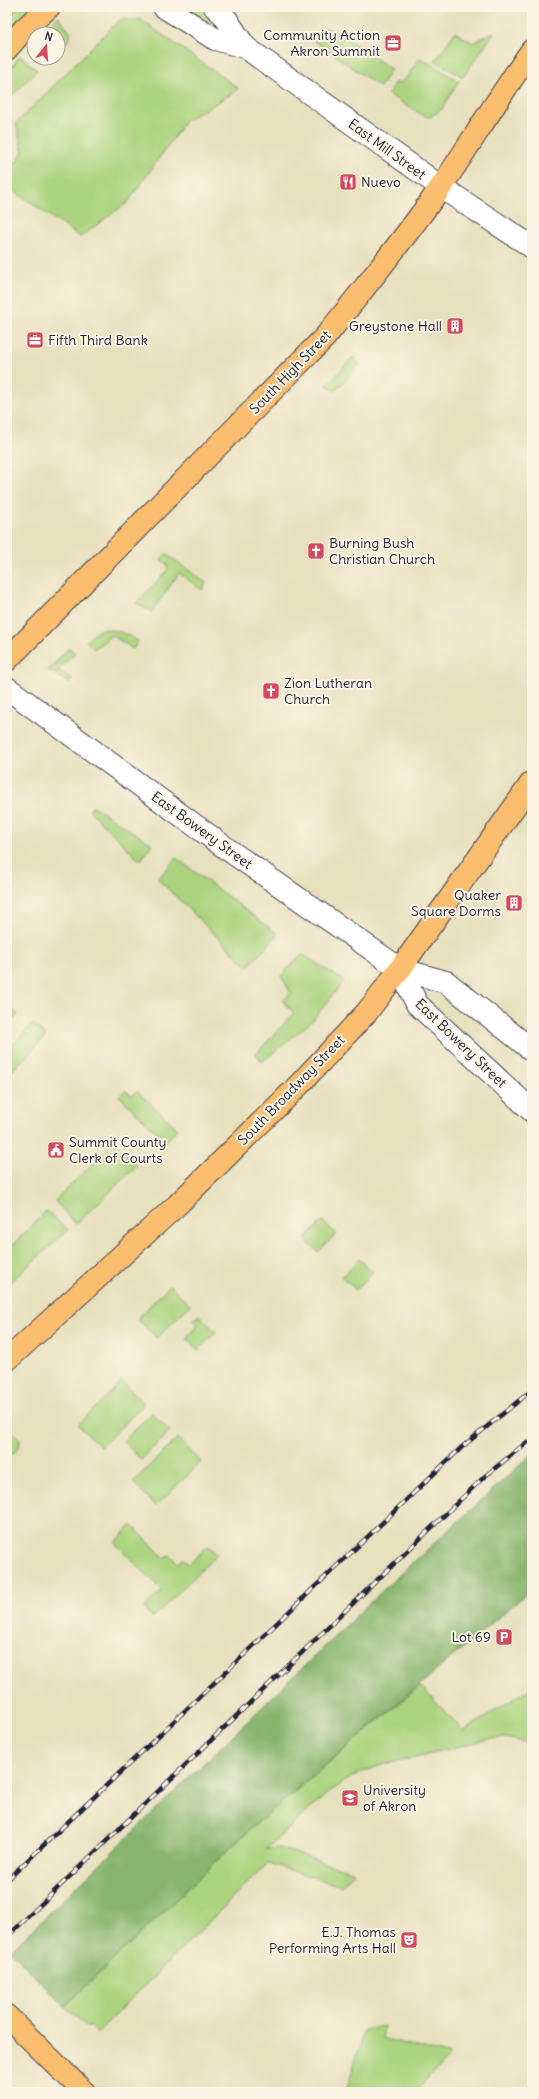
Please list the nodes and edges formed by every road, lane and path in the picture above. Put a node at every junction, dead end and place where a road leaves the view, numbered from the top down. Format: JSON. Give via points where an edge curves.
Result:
{"nodes":[{"id":1,"x":49,"y":7,"type":"edge"},
{"id":2,"x":164,"y":7,"type":"edge"},
{"id":3,"x":215,"y":7,"type":"edge"},
{"id":4,"x":245,"y":47,"type":"junction"},
{"id":5,"x":7,"y":49,"type":"edge"},
{"id":6,"x":532,"y":50,"type":"edge"},
{"id":7,"x":441,"y":187,"type":"junction"},
{"id":8,"x":532,"y":247,"type":"edge"},
{"id":9,"x":7,"y":660,"type":"edge"},
{"id":10,"x":7,"y":688,"type":"edge"},
{"id":11,"x":532,"y":782,"type":"edge"},
{"id":12,"x":400,"y":969,"type":"junction"},
{"id":13,"x":532,"y":1050,"type":"edge"},
{"id":14,"x":532,"y":1111,"type":"edge"},
{"id":15,"x":7,"y":1360,"type":"edge"},
{"id":16,"x":7,"y":2016,"type":"edge"},
{"id":17,"x":84,"y":2092,"type":"edge"}],
"edges":[{"from":1,"to":5,"type":"main road","via":[[24,29]]},
{"from":2,"to":4,"type":"street","name":"East Mill Street","via":[[215,39]]},
{"from":3,"to":4,"type":"street","name":"East Mill Street","via":[[223,14]]},
{"from":4,"to":7,"type":"street","name":"East Mill Street"},
{"from":6,"to":7,"type":"main road","name":"South High Street","via":[[493,105]]},
{"from":7,"to":8,"type":"street","name":"East Mill Street"},
{"from":7,"to":9,"type":"main road","name":"South High Street","via":[[326,336]]},
{"from":10,"to":12,"type":"street","name":"East Bowery Street","via":[[230,850]]},
{"from":11,"to":12,"type":"main road","name":"South Broadway Street"},
{"from":12,"to":13,"type":"street","name":"East Bowery Street","via":[[446,982]]},
{"from":12,"to":14,"type":"street","name":"East Bowery Street","via":[[417,1004]]},
{"from":12,"to":15,"type":"main road","name":"South Broadway Street","via":[[367,1012],[295,1089],[177,1206]]},
{"from":16,"to":17,"type":"main road"}]}
